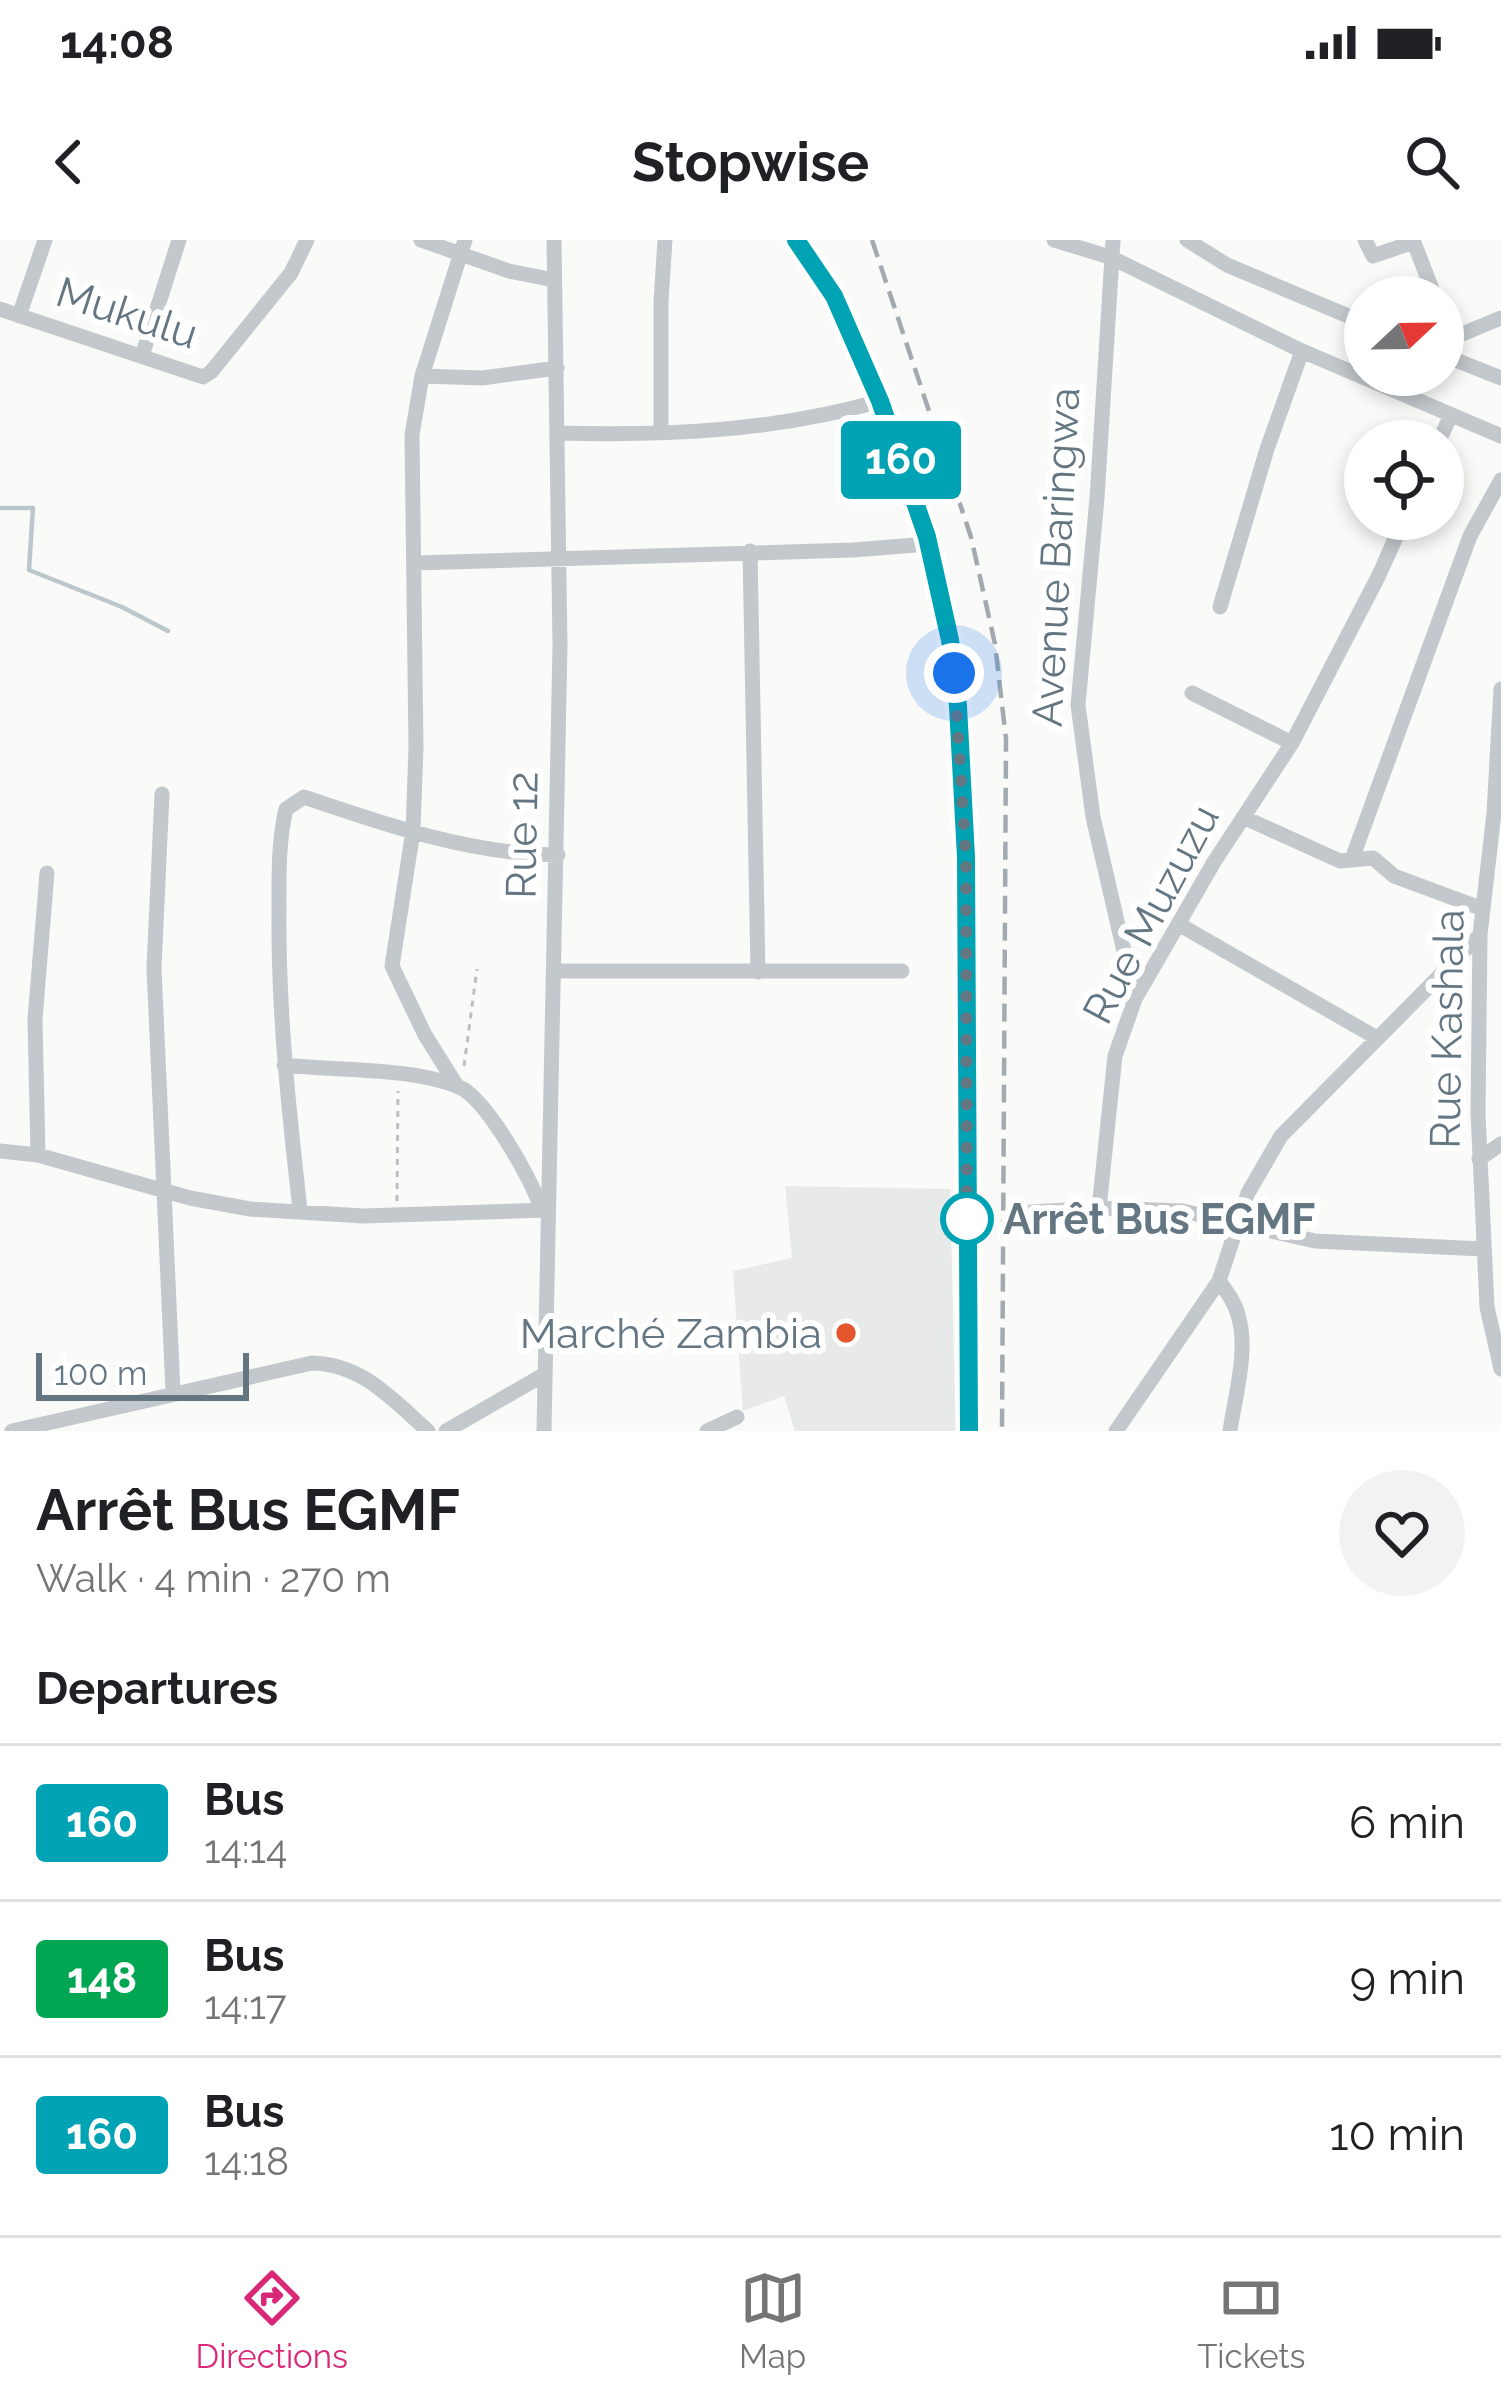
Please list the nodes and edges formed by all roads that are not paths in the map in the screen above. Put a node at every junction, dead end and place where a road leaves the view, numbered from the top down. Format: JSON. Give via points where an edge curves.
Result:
{"nodes":[{"id":1,"x":45,"y":240,"type":"edge"},
{"id":2,"x":179,"y":240,"type":"edge"},
{"id":3,"x":307,"y":240,"type":"edge"},
{"id":4,"x":421,"y":240,"type":"edge"},
{"id":5,"x":554,"y":240,"type":"edge"},
{"id":6,"x":665,"y":240,"type":"edge"},
{"id":7,"x":796,"y":240,"type":"edge"},
{"id":8,"x":1054,"y":240,"type":"edge"},
{"id":9,"x":1187,"y":240,"type":"edge"},
{"id":10,"x":1365,"y":240,"type":"edge"},
{"id":11,"x":1414,"y":241,"type":"edge"},
{"id":12,"x":462,"y":247,"type":"edge"},
{"id":13,"x":1112,"y":249,"type":"edge"},
{"id":14,"x":1427,"y":276,"type":"edge"},
{"id":15,"x":554,"y":280,"type":"junction"},
{"id":16,"x":0,"y":309,"type":"edge"},
{"id":17,"x":1344,"y":314,"type":"edge"},
{"id":18,"x":19,"y":316,"type":"junction"},
{"id":19,"x":1501,"y":318,"type":"edge"},
{"id":20,"x":1464,"y":333,"type":"edge"},
{"id":21,"x":1302,"y":351,"type":"junction"},
{"id":22,"x":142,"y":356,"type":"junction"},
{"id":23,"x":1464,"y":363,"type":"edge"},
{"id":24,"x":557,"y":368,"type":"junction"},
{"id":25,"x":422,"y":376,"type":"junction"},
{"id":26,"x":1501,"y":378,"type":"edge"},
{"id":27,"x":880,"y":401,"type":"junction"},
{"id":28,"x":1450,"y":417,"type":"junction"},
{"id":29,"x":1449,"y":420,"type":"edge"},
{"id":30,"x":661,"y":431,"type":"junction"},
{"id":31,"x":558,"y":434,"type":"junction"},
{"id":32,"x":1501,"y":436,"type":"edge"},
{"id":33,"x":1501,"y":480,"type":"edge"},
{"id":34,"x":1395,"y":540,"type":"edge"},
{"id":35,"x":928,"y":544,"type":"junction"},
{"id":36,"x":750,"y":551,"type":"junction"},
{"id":37,"x":560,"y":560,"type":"junction"},
{"id":38,"x":415,"y":562,"type":"junction"},
{"id":39,"x":1220,"y":608,"type":"dead end"},
{"id":40,"x":1501,"y":689,"type":"edge"},
{"id":41,"x":1192,"y":693,"type":"dead end"},
{"id":42,"x":1292,"y":742,"type":"junction"},
{"id":43,"x":162,"y":794,"type":"dead end"},
{"id":44,"x":1243,"y":817,"type":"junction"},
{"id":45,"x":413,"y":831,"type":"junction"},
{"id":46,"x":558,"y":856,"type":"junction"},
{"id":47,"x":1352,"y":859,"type":"junction"},
{"id":48,"x":47,"y":873,"type":"dead end"},
{"id":49,"x":1494,"y":889,"type":"edge"},
{"id":50,"x":1483,"y":909,"type":"junction"},
{"id":51,"x":1180,"y":925,"type":"junction"},
{"id":52,"x":1480,"y":935,"type":"junction"},
{"id":53,"x":556,"y":971,"type":"junction"},
{"id":54,"x":902,"y":971,"type":"dead end"},
{"id":55,"x":758,"y":972,"type":"junction"},
{"id":56,"x":1136,"y":999,"type":"junction"},
{"id":57,"x":1377,"y":1038,"type":"junction"},
{"id":58,"x":284,"y":1065,"type":"junction"},
{"id":59,"x":462,"y":1089,"type":"junction"},
{"id":60,"x":1501,"y":1144,"type":"edge"},
{"id":61,"x":0,"y":1151,"type":"edge"},
{"id":62,"x":38,"y":1155,"type":"junction"},
{"id":63,"x":1479,"y":1159,"type":"junction"},
{"id":64,"x":166,"y":1192,"type":"junction"},
{"id":65,"x":1099,"y":1208,"type":"junction"},
{"id":66,"x":544,"y":1209,"type":"junction"},
{"id":67,"x":300,"y":1210,"type":"junction"},
{"id":68,"x":1031,"y":1211,"type":"dead end"},
{"id":69,"x":1240,"y":1225,"type":"junction"},
{"id":70,"x":1483,"y":1249,"type":"junction"},
{"id":71,"x":1219,"y":1281,"type":"junction"},
{"id":72,"x":1501,"y":1369,"type":"edge"},
{"id":73,"x":545,"y":1374,"type":"junction"},
{"id":74,"x":173,"y":1392,"type":"junction"},
{"id":75,"x":737,"y":1417,"type":"dead end"},
{"id":76,"x":12,"y":1431,"type":"edge"},
{"id":77,"x":428,"y":1431,"type":"edge"},
{"id":78,"x":446,"y":1431,"type":"edge"},
{"id":79,"x":544,"y":1431,"type":"edge"},
{"id":80,"x":707,"y":1431,"type":"edge"},
{"id":81,"x":969,"y":1431,"type":"edge"},
{"id":82,"x":1116,"y":1431,"type":"edge"},
{"id":83,"x":1230,"y":1431,"type":"edge"}],
"edges":[{"from":1,"to":18,"type":"street"},
{"from":2,"to":22,"type":"street"},
{"from":3,"to":22,"type":"street","name":"Mukulu","via":[[291,272],[208,375]]},
{"from":4,"to":12,"type":"street"},
{"from":5,"to":15,"type":"street","name":"Rue 12"},
{"from":6,"to":30,"type":"street"},
{"from":7,"to":27,"type":"main road","via":[[834,296]]},
{"from":8,"to":13,"type":"street"},
{"from":9,"to":17,"type":"street"},
{"from":10,"to":11,"type":"street","via":[[1373,256]]},
{"from":11,"to":14,"type":"street"},
{"from":12,"to":15,"type":"street","via":[[509,271]]},
{"from":12,"to":25,"type":"street"},
{"from":13,"to":21,"type":"street"},
{"from":13,"to":56,"type":"street","name":"Avenue Baringwa","via":[[1078,705],[1093,817]]},
{"from":15,"to":24,"type":"street","name":"Rue 12"},
{"from":16,"to":18,"type":"street","name":"Mukulu"},
{"from":18,"to":22,"type":"street","name":"Mukulu"},
{"from":19,"to":20,"type":"street"},
{"from":21,"to":28,"type":"street"},
{"from":21,"to":39,"type":"street"},
{"from":23,"to":26,"type":"street"},
{"from":24,"to":25,"type":"street"},
{"from":24,"to":31,"type":"street","name":"Rue 12"},
{"from":25,"to":38,"type":"street","via":[[412,434]]},
{"from":27,"to":30,"type":"street","via":[[769,426]]},
{"from":27,"to":35,"type":"main road"},
{"from":28,"to":29,"type":"street"},
{"from":28,"to":32,"type":"street"},
{"from":30,"to":31,"type":"street"},
{"from":31,"to":37,"type":"street","name":"Rue 12"},
{"from":33,"to":47,"type":"street","via":[[1470,536]]},
{"from":34,"to":42,"type":"street","name":"Rue Muzuzu"},
{"from":35,"to":36,"type":"street"},
{"from":35,"to":81,"type":"main road","via":[[950,640],[966,857]]},
{"from":36,"to":37,"type":"street"},
{"from":36,"to":55,"type":"street"},
{"from":37,"to":38,"type":"street"},
{"from":37,"to":46,"type":"street","name":"Rue 12"},
{"from":38,"to":45,"type":"street"},
{"from":40,"to":49,"type":"street","name":"Rue Kashala"},
{"from":41,"to":42,"type":"street"},
{"from":42,"to":44,"type":"street","name":"Rue Muzuzu"},
{"from":43,"to":64,"type":"street","via":[[154,968]]},
{"from":44,"to":47,"type":"street","via":[[1328,857]]},
{"from":44,"to":51,"type":"street","name":"Rue Muzuzu"},
{"from":45,"to":46,"type":"street","via":[[496,852]]},
{"from":45,"to":58,"type":"street","via":[[304,797],[286,809],[278,965]]},
{"from":45,"to":59,"type":"street","via":[[392,966]]},
{"from":46,"to":53,"type":"street","name":"Rue 12"},
{"from":47,"to":50,"type":"street","via":[[1373,858],[1394,876]]},
{"from":48,"to":62,"type":"street","via":[[35,1019]]},
{"from":49,"to":50,"type":"street","name":"Rue Kashala"},
{"from":50,"to":52,"type":"street","name":"Rue Kashala"},
{"from":51,"to":56,"type":"street","name":"Rue Muzuzu"},
{"from":51,"to":57,"type":"street"},
{"from":52,"to":57,"type":"street"},
{"from":52,"to":63,"type":"street","name":"Rue Kashala"},
{"from":53,"to":55,"type":"street"},
{"from":53,"to":66,"type":"street","name":"Rue 12"},
{"from":54,"to":55,"type":"street"},
{"from":56,"to":65,"type":"street","name":"Rue Muzuzu","via":[[1115,1056]]},
{"from":57,"to":69,"type":"street","via":[[1281,1136]]},
{"from":58,"to":59,"type":"street"},
{"from":58,"to":67,"type":"street"},
{"from":59,"to":66,"type":"street","via":[[500,1130]]},
{"from":60,"to":63,"type":"street"},
{"from":61,"to":62,"type":"street"},
{"from":62,"to":64,"type":"street"},
{"from":63,"to":70,"type":"street","name":"Rue Kashala"},
{"from":64,"to":67,"type":"street"},
{"from":64,"to":74,"type":"street"},
{"from":65,"to":68,"type":"street"},
{"from":65,"to":69,"type":"street","via":[[1198,1213]]},
{"from":66,"to":67,"type":"street"},
{"from":66,"to":73,"type":"street","name":"Rue 12"},
{"from":69,"to":70,"type":"street","via":[[1315,1241]]},
{"from":69,"to":71,"type":"street"},
{"from":70,"to":72,"type":"street","name":"Rue Kashala"},
{"from":71,"to":82,"type":"street"},
{"from":71,"to":83,"type":"street","via":[[1240,1324]]},
{"from":73,"to":78,"type":"street"},
{"from":73,"to":79,"type":"street","name":"Rue 12"},
{"from":74,"to":76,"type":"street"},
{"from":74,"to":77,"type":"street","via":[[331,1364],[363,1374]]},
{"from":75,"to":80,"type":"street"}]}
